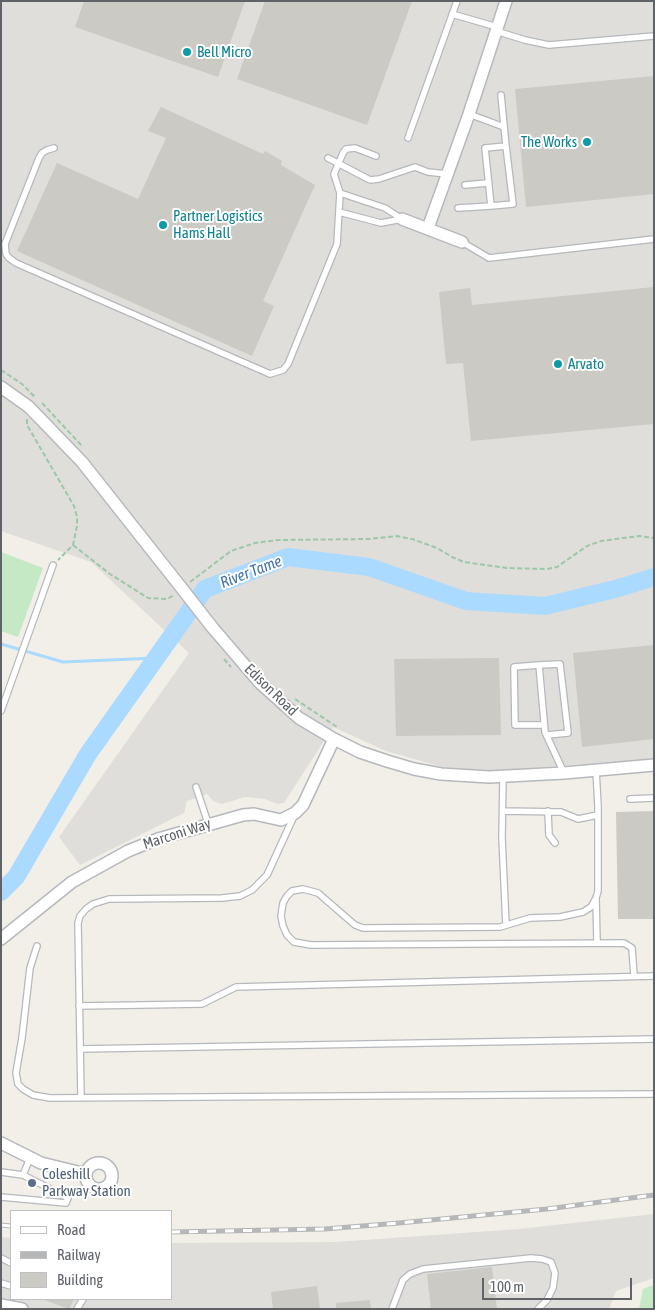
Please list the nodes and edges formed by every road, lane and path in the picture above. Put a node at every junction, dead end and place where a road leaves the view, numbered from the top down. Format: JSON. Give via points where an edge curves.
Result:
{"nodes":[{"id":1,"x":457,"y":1,"type":"edge"},
{"id":2,"x":506,"y":1,"type":"edge"},
{"id":3,"x":452,"y":14,"type":"junction"},
{"id":4,"x":497,"y":29,"type":"junction"},
{"id":5,"x":654,"y":36,"type":"edge"},
{"id":6,"x":500,"y":95,"type":"dead end"},
{"id":7,"x":469,"y":114,"type":"junction"},
{"id":8,"x":504,"y":127,"type":"junction"},
{"id":9,"x":408,"y":138,"type":"dead end"},
{"id":10,"x":506,"y":146,"type":"junction"},
{"id":11,"x":54,"y":148,"type":"dead end"},
{"id":12,"x":376,"y":156,"type":"dead end"},
{"id":13,"x":328,"y":158,"type":"dead end"},
{"id":14,"x":338,"y":162,"type":"junction"},
{"id":15,"x":447,"y":174,"type":"junction"},
{"id":16,"x":488,"y":183,"type":"junction"},
{"id":17,"x":465,"y":185,"type":"dead end"},
{"id":18,"x":340,"y":193,"type":"junction"},
{"id":19,"x":491,"y":206,"type":"junction"},
{"id":20,"x":458,"y":208,"type":"dead end"},
{"id":21,"x":339,"y":212,"type":"junction"},
{"id":22,"x":402,"y":219,"type":"junction"},
{"id":23,"x":428,"y":228,"type":"junction"},
{"id":24,"x":654,"y":239,"type":"edge"},
{"id":25,"x":462,"y":242,"type":"joint"},
{"id":26,"x":1,"y":387,"type":"edge"},
{"id":27,"x":28,"y":415,"type":"dead end"},
{"id":28,"x":654,"y":538,"type":"edge"},
{"id":29,"x":73,"y":545,"type":"junction"},
{"id":30,"x":53,"y":565,"type":"joint"},
{"id":31,"x":181,"y":587,"type":"junction"},
{"id":32,"x":539,"y":665,"type":"junction"},
{"id":33,"x":293,"y":698,"type":"dead end"},
{"id":34,"x":1,"y":711,"type":"edge"},
{"id":35,"x":544,"y":725,"type":"junction"},
{"id":36,"x":338,"y":728,"type":"dead end"},
{"id":37,"x":547,"y":736,"type":"junction"},
{"id":38,"x":334,"y":739,"type":"junction"},
{"id":39,"x":654,"y":765,"type":"edge"},
{"id":40,"x":596,"y":770,"type":"junction"},
{"id":41,"x":564,"y":773,"type":"junction"},
{"id":42,"x":503,"y":776,"type":"junction"},
{"id":43,"x":196,"y":787,"type":"dead end"},
{"id":44,"x":654,"y":798,"type":"edge"},
{"id":45,"x":630,"y":799,"type":"dead end"},
{"id":46,"x":548,"y":811,"type":"junction"},
{"id":47,"x":295,"y":812,"type":"junction"},
{"id":48,"x":503,"y":812,"type":"junction"},
{"id":49,"x":598,"y":815,"type":"junction"},
{"id":50,"x":208,"y":823,"type":"junction"},
{"id":51,"x":555,"y":843,"type":"dead end"},
{"id":52,"x":596,"y":898,"type":"junction"},
{"id":53,"x":506,"y":926,"type":"junction"},
{"id":54,"x":1,"y":939,"type":"edge"},
{"id":55,"x":597,"y":942,"type":"junction"},
{"id":56,"x":37,"y":946,"type":"dead end"},
{"id":57,"x":634,"y":976,"type":"junction"},
{"id":58,"x":654,"y":976,"type":"edge"},
{"id":59,"x":79,"y":1006,"type":"junction"},
{"id":60,"x":654,"y":1039,"type":"edge"},
{"id":61,"x":80,"y":1049,"type":"junction"},
{"id":62,"x":654,"y":1094,"type":"edge"},
{"id":63,"x":81,"y":1098,"type":"junction"},
{"id":64,"x":1,"y":1143,"type":"edge"},
{"id":65,"x":30,"y":1158,"type":"junction"},
{"id":66,"x":1,"y":1172,"type":"edge"},
{"id":67,"x":86,"y":1174,"type":"dead end"},
{"id":68,"x":23,"y":1175,"type":"junction"},
{"id":69,"x":1,"y":1197,"type":"edge"},
{"id":70,"x":1,"y":1305,"type":"edge"},
{"id":71,"x":23,"y":1307,"type":"edge"},
{"id":72,"x":392,"y":1309,"type":"edge"},
{"id":73,"x":538,"y":1309,"type":"edge"}],
"edges":[{"from":1,"to":3,"type":"lane"},
{"from":2,"to":4,"type":"street"},
{"from":3,"to":4,"type":"lane"},
{"from":3,"to":9,"type":"lane"},
{"from":4,"to":5,"type":"lane","via":[[549,45]]},
{"from":4,"to":7,"type":"street"},
{"from":6,"to":8,"type":"lane"},
{"from":7,"to":8,"type":"lane"},
{"from":7,"to":15,"type":"street"},
{"from":8,"to":10,"type":"lane"},
{"from":10,"to":16,"type":"lane","via":[[485,148]]},
{"from":10,"to":19,"type":"lane","via":[[513,204]]},
{"from":11,"to":21,"type":"lane","via":[[39,158],[5,244],[9,258],[270,374],[283,370],[288,364],[337,244]]},
{"from":12,"to":14,"type":"lane","via":[[350,148],[343,152]]},
{"from":13,"to":14,"type":"lane"},
{"from":14,"to":15,"type":"lane","via":[[370,180],[415,167]]},
{"from":14,"to":18,"type":"lane","via":[[334,174]]},
{"from":15,"to":23,"type":"street"},
{"from":16,"to":17,"type":"lane"},
{"from":16,"to":19,"type":"lane"},
{"from":18,"to":21,"type":"lane"},
{"from":18,"to":22,"type":"lane","via":[[385,208]]},
{"from":19,"to":20,"type":"lane"},
{"from":21,"to":22,"type":"lane","via":[[381,223]]},
{"from":22,"to":23,"type":"street"},
{"from":23,"to":25,"type":"street"},
{"from":24,"to":25,"type":"lane","via":[[489,258]]},
{"from":26,"to":31,"type":"street","name":"Edison Road","via":[[29,407],[82,462]]},
{"from":27,"to":29,"type":"path","via":[[27,425],[74,506],[77,526]]},
{"from":28,"to":31,"type":"path","via":[[640,536],[601,541],[587,546],[557,567],[546,569],[464,562],[438,548],[397,536],[278,540],[231,551]]},
{"from":29,"to":30,"type":"path"},
{"from":29,"to":31,"type":"path","via":[[148,598],[167,599]]},
{"from":30,"to":34,"type":"lane"},
{"from":31,"to":38,"type":"street","name":"Edison Road","bridge":true,"via":[[260,684],[298,718]]},
{"from":32,"to":35,"type":"lane"},
{"from":32,"to":35,"type":"lane","via":[[514,667],[515,725]]},
{"from":32,"to":37,"type":"lane","via":[[560,664],[568,733]]},
{"from":33,"to":36,"type":"path"},
{"from":35,"to":37,"type":"lane"},
{"from":37,"to":41,"type":"lane"},
{"from":38,"to":42,"type":"street","name":"Edison Road","via":[[360,752],[414,769],[441,774]]},
{"from":38,"to":47,"type":"street","via":[[302,805]]},
{"from":39,"to":40,"type":"street","name":"Edison Road"},
{"from":40,"to":41,"type":"street","name":"Edison Road"},
{"from":40,"to":49,"type":"lane"},
{"from":41,"to":42,"type":"street","name":"Edison Road"},
{"from":42,"to":48,"type":"lane"},
{"from":43,"to":50,"type":"lane"},
{"from":44,"to":45,"type":"lane"},
{"from":46,"to":48,"type":"lane"},
{"from":46,"to":49,"type":"lane","via":[[578,819]]},
{"from":46,"to":51,"type":"lane","via":[[549,835]]},
{"from":47,"to":50,"type":"street","name":"Marconi Way","via":[[281,820],[254,814]]},
{"from":47,"to":59,"type":"lane","via":[[268,875],[240,896],[109,899],[86,909],[78,922]]},
{"from":48,"to":53,"type":"lane"},
{"from":49,"to":52,"type":"lane"},
{"from":50,"to":54,"type":"street","name":"Marconi Way","via":[[158,839],[99,866],[72,882]]},
{"from":52,"to":53,"type":"lane","via":[[590,907],[576,914],[530,918]]},
{"from":52,"to":55,"type":"lane"},
{"from":53,"to":55,"type":"lane","via":[[363,928],[355,925],[318,893],[303,889],[292,891],[287,896],[281,916],[287,935],[294,942],[311,945]]},
{"from":55,"to":57,"type":"lane","via":[[624,943],[632,948]]},
{"from":56,"to":63,"type":"lane","via":[[27,987],[16,1078],[23,1089],[33,1095]]},
{"from":57,"to":58,"type":"lane"},
{"from":57,"to":59,"type":"lane","via":[[236,987],[202,1004]]},
{"from":59,"to":61,"type":"lane"},
{"from":60,"to":61,"type":"lane"},
{"from":61,"to":63,"type":"lane"},
{"from":62,"to":63,"type":"lane"},
{"from":64,"to":65,"type":"street"},
{"from":65,"to":67,"type":"street"},
{"from":65,"to":68,"type":"lane"},
{"from":66,"to":68,"type":"lane"},
{"from":68,"to":69,"type":"lane","via":[[68,1198],[66,1203]]},
{"from":70,"to":71,"type":"street"},
{"from":72,"to":73,"type":"lane","via":[[403,1280],[416,1271],[531,1258],[550,1262],[555,1272],[553,1288]]}]}
